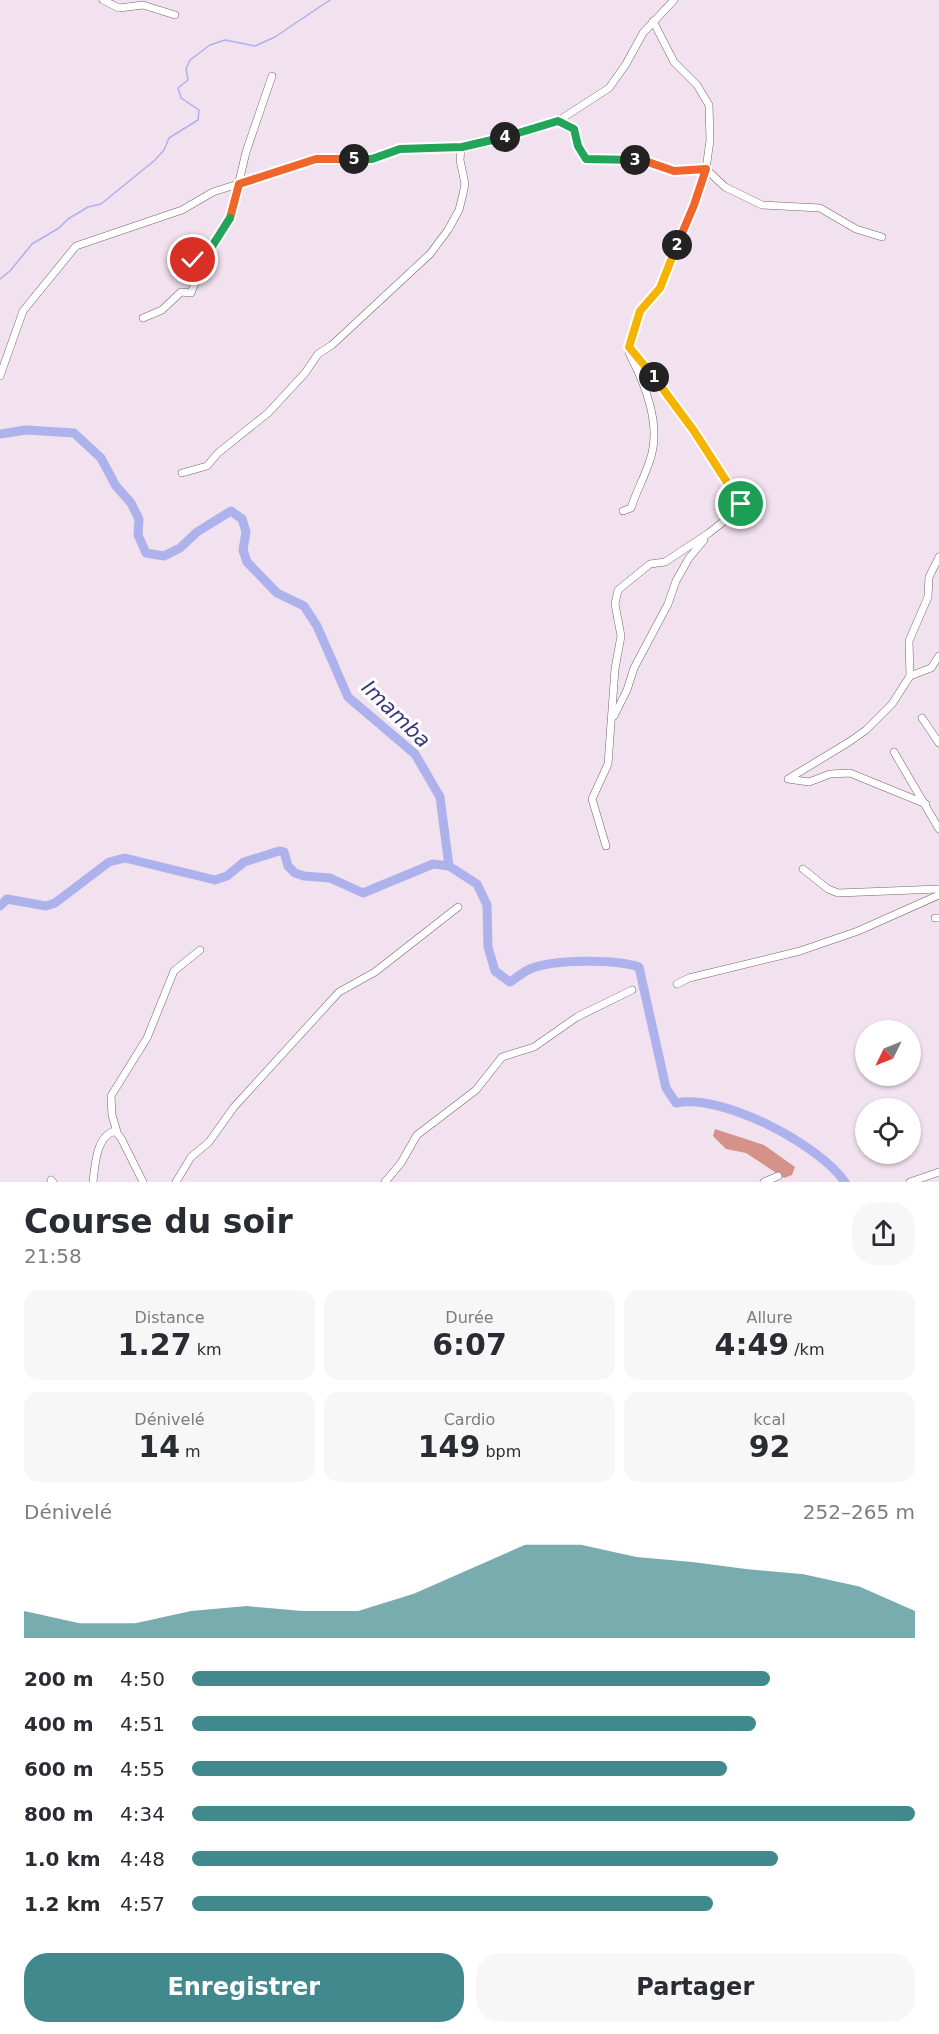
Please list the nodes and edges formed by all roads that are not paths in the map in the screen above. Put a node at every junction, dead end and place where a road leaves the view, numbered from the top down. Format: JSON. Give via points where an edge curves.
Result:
{"nodes":[{"id":1,"x":103,"y":0,"type":"edge"},
{"id":2,"x":674,"y":0,"type":"edge"},
{"id":3,"x":175,"y":15,"type":"dead end"},
{"id":4,"x":653,"y":21,"type":"junction"},
{"id":5,"x":272,"y":76,"type":"dead end"},
{"id":6,"x":558,"y":121,"type":"junction"},
{"id":7,"x":462,"y":147,"type":"junction"},
{"id":8,"x":706,"y":169,"type":"junction"},
{"id":9,"x":239,"y":184,"type":"junction"},
{"id":10,"x":882,"y":237,"type":"dead end"},
{"id":11,"x":143,"y":318,"type":"dead end"},
{"id":12,"x":629,"y":347,"type":"junction"},
{"id":13,"x":0,"y":376,"type":"edge"},
{"id":14,"x":183,"y":473,"type":"dead end"},
{"id":15,"x":623,"y":511,"type":"dead end"},
{"id":16,"x":709,"y":533,"type":"junction"},
{"id":17,"x":939,"y":557,"type":"edge"},
{"id":18,"x":939,"y":656,"type":"edge"},
{"id":19,"x":910,"y":676,"type":"junction"},
{"id":20,"x":612,"y":718,"type":"junction"},
{"id":21,"x":922,"y":718,"type":"dead end"},
{"id":22,"x":939,"y":743,"type":"edge"},
{"id":23,"x":894,"y":752,"type":"dead end"},
{"id":24,"x":926,"y":804,"type":"junction"},
{"id":25,"x":939,"y":829,"type":"edge"},
{"id":26,"x":606,"y":846,"type":"dead end"},
{"id":27,"x":803,"y":869,"type":"dead end"},
{"id":28,"x":939,"y":889,"type":"edge"},
{"id":29,"x":939,"y":895,"type":"edge"},
{"id":30,"x":458,"y":907,"type":"dead end"},
{"id":31,"x":200,"y":950,"type":"dead end"},
{"id":32,"x":677,"y":984,"type":"dead end"},
{"id":33,"x":632,"y":990,"type":"dead end"},
{"id":34,"x":117,"y":1132,"type":"junction"},
{"id":35,"x":939,"y":1172,"type":"edge"},
{"id":36,"x":778,"y":1176,"type":"dead end"},
{"id":37,"x":93,"y":1182,"type":"edge"},
{"id":38,"x":143,"y":1182,"type":"edge"},
{"id":39,"x":176,"y":1182,"type":"edge"},
{"id":40,"x":385,"y":1182,"type":"edge"},
{"id":41,"x":764,"y":1182,"type":"edge"},
{"id":42,"x":910,"y":1182,"type":"edge"}],
"edges":[{"from":1,"to":3,"type":"street","via":[[120,8],[143,5]]},
{"from":2,"to":4,"type":"street"},
{"from":4,"to":6,"type":"street","via":[[609,88]]},
{"from":4,"to":8,"type":"street","via":[[674,62],[697,85],[709,105]]},
{"from":5,"to":9,"type":"street"},
{"from":6,"to":7,"type":"street"},
{"from":6,"to":8,"type":"street","via":[[574,129],[586,159],[645,161],[674,171]]},
{"from":7,"to":9,"type":"street","via":[[400,149],[372,159],[316,159]]},
{"from":7,"to":14,"type":"street","via":[[460,160],[465,184],[461,202],[430,254],[318,354],[268,413],[207,466]]},
{"from":8,"to":10,"type":"street","via":[[725,187],[762,205],[820,208],[856,229]]},
{"from":8,"to":12,"type":"street","via":[[665,277],[640,311]]},
{"from":9,"to":11,"type":"street","via":[[230,220],[216,242],[191,264],[195,283],[191,293],[181,292],[162,310]]},
{"from":9,"to":13,"type":"street","via":[[213,192],[173,213],[76,246],[23,311]]},
{"from":12,"to":15,"type":"street","via":[[648,394],[653,431],[651,459],[631,508]]},
{"from":12,"to":16,"type":"street","via":[[662,386],[739,498],[738,510]]},
{"from":16,"to":20,"type":"street","via":[[676,581]]},
{"from":16,"to":20,"type":"street","via":[[665,562],[650,564],[618,590],[615,604],[621,636]]},
{"from":17,"to":19,"type":"street","via":[[909,642]]},
{"from":18,"to":19,"type":"street","via":[[931,668]]},
{"from":19,"to":24,"type":"street","via":[[892,704],[866,730],[788,778],[809,782],[830,774],[850,773]]},
{"from":20,"to":26,"type":"street","via":[[608,764],[592,799]]},
{"from":21,"to":22,"type":"street"},
{"from":23,"to":24,"type":"street"},
{"from":24,"to":25,"type":"street"},
{"from":27,"to":28,"type":"street","via":[[828,890],[838,893]]},
{"from":29,"to":32,"type":"street","via":[[858,931],[800,951]]},
{"from":30,"to":39,"type":"street","via":[[375,972],[339,992],[234,1107],[209,1142],[191,1157]]},
{"from":31,"to":34,"type":"street","via":[[174,971],[147,1038],[114,1089],[111,1105]]},
{"from":33,"to":40,"type":"street","via":[[577,1017],[534,1047],[502,1057],[476,1090],[417,1135]]},
{"from":34,"to":37,"type":"street","via":[[104,1137]]},
{"from":34,"to":38,"type":"street"},
{"from":35,"to":42,"type":"street"},
{"from":36,"to":41,"type":"street"}]}
